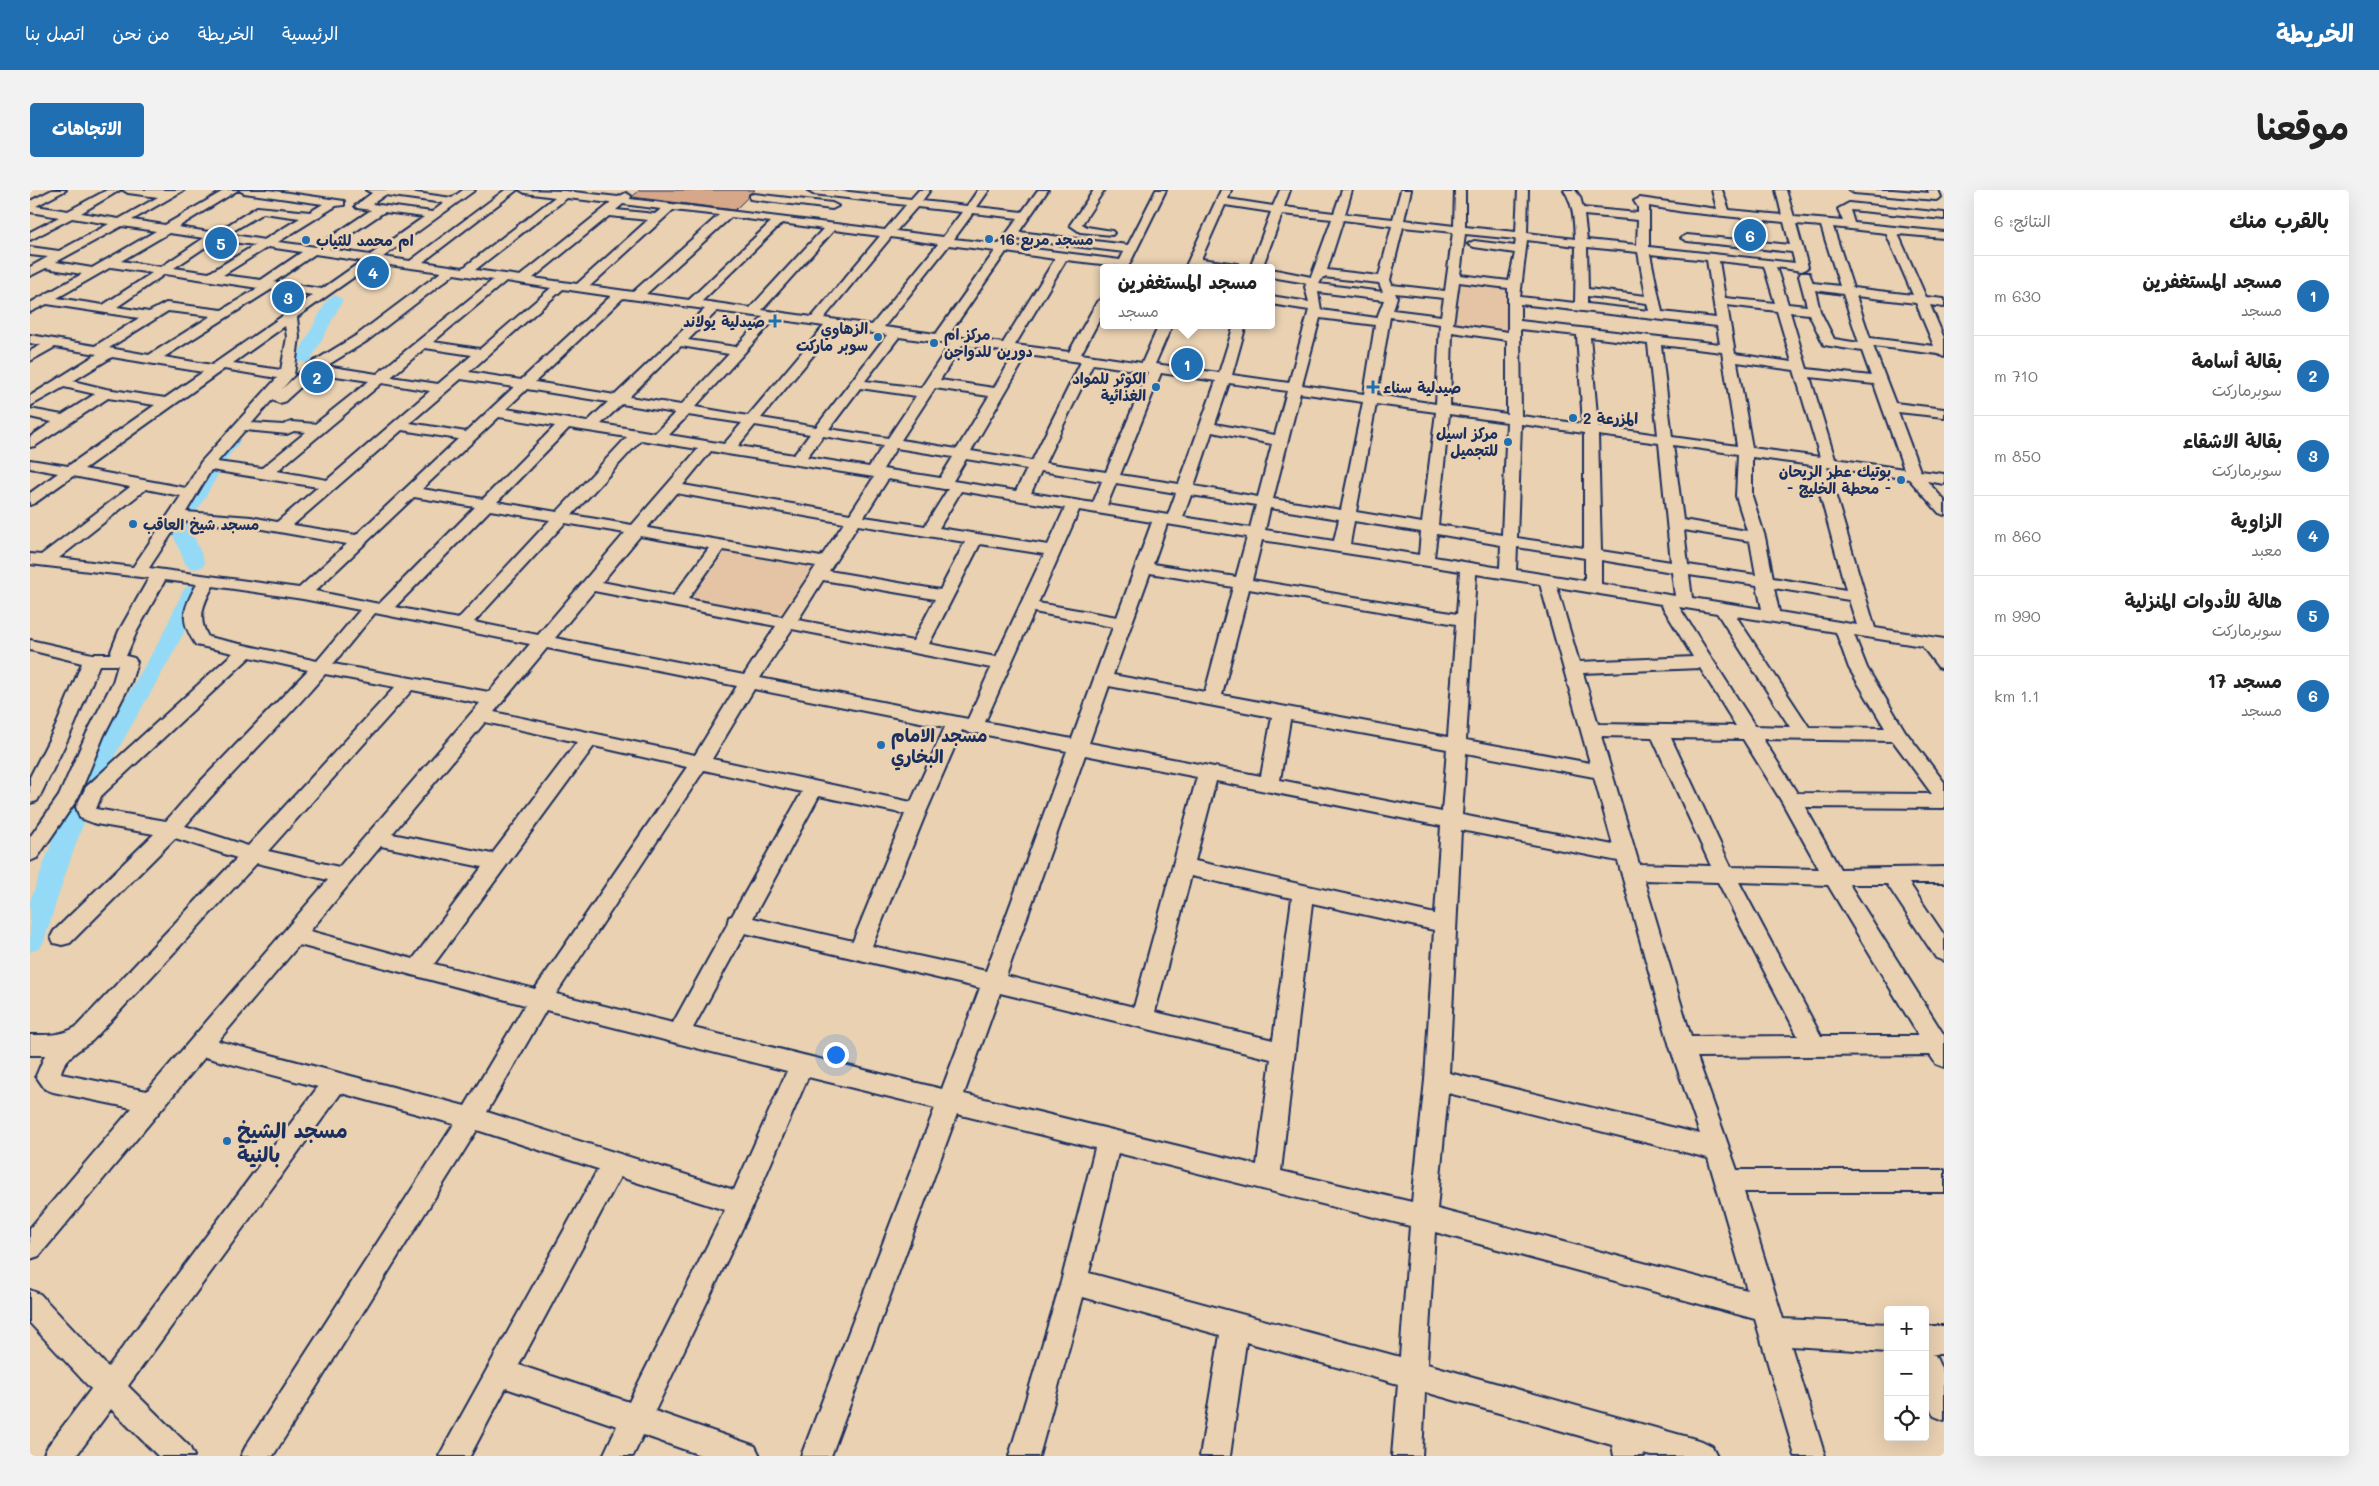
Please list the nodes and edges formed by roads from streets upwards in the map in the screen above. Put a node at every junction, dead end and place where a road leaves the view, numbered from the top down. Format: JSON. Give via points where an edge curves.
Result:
{"nodes":[{"id":1,"x":61,"y":190,"type":"edge"},
{"id":2,"x":114,"y":190,"type":"edge"},
{"id":3,"x":128,"y":190,"type":"edge"},
{"id":4,"x":233,"y":190,"type":"edge"},
{"id":5,"x":246,"y":190,"type":"edge"},
{"id":6,"x":369,"y":190,"type":"edge"},
{"id":7,"x":470,"y":190,"type":"edge"},
{"id":8,"x":525,"y":190,"type":"edge"},
{"id":9,"x":634,"y":190,"type":"edge"},
{"id":10,"x":925,"y":190,"type":"edge"},
{"id":11,"x":984,"y":190,"type":"edge"},
{"id":12,"x":1043,"y":190,"type":"edge"},
{"id":13,"x":1099,"y":190,"type":"edge"},
{"id":14,"x":1161,"y":190,"type":"edge"},
{"id":15,"x":1285,"y":190,"type":"edge"},
{"id":16,"x":1347,"y":190,"type":"edge"},
{"id":17,"x":1406,"y":190,"type":"edge"},
{"id":18,"x":1460,"y":190,"type":"edge"},
{"id":19,"x":1522,"y":190,"type":"edge"},
{"id":20,"x":1569,"y":190,"type":"edge"},
{"id":21,"x":1717,"y":190,"type":"edge"},
{"id":22,"x":1780,"y":190,"type":"edge"},
{"id":23,"x":1854,"y":190,"type":"edge"},
{"id":24,"x":485,"y":191,"type":"edge"},
{"id":25,"x":814,"y":191,"type":"edge"},
{"id":26,"x":1876,"y":191,"type":"edge"},
{"id":27,"x":382,"y":192,"type":"junction"},
{"id":28,"x":510,"y":192,"type":"edge"},
{"id":29,"x":174,"y":193,"type":"edge"},
{"id":30,"x":408,"y":193,"type":"edge"},
{"id":31,"x":565,"y":194,"type":"junction"},
{"id":32,"x":757,"y":194,"type":"edge"},
{"id":33,"x":1934,"y":194,"type":"edge"},
{"id":34,"x":283,"y":195,"type":"junction"},
{"id":35,"x":1224,"y":195,"type":"edge"},
{"id":36,"x":307,"y":198,"type":"junction"},
{"id":37,"x":622,"y":200,"type":"junction"},
{"id":38,"x":453,"y":201,"type":"junction"},
{"id":39,"x":334,"y":202,"type":"junction"},
{"id":40,"x":804,"y":203,"type":"junction"},
{"id":41,"x":914,"y":203,"type":"junction"},
{"id":42,"x":361,"y":206,"type":"junction"},
{"id":43,"x":671,"y":206,"type":"junction"},
{"id":44,"x":30,"y":207,"type":"edge"},
{"id":45,"x":382,"y":208,"type":"junction"},
{"id":46,"x":846,"y":208,"type":"dead end"},
{"id":47,"x":261,"y":209,"type":"junction"},
{"id":48,"x":970,"y":210,"type":"junction"},
{"id":49,"x":1277,"y":210,"type":"junction"},
{"id":50,"x":1577,"y":211,"type":"junction"},
{"id":51,"x":286,"y":212,"type":"junction"},
{"id":52,"x":606,"y":212,"type":"junction"},
{"id":53,"x":732,"y":213,"type":"junction"},
{"id":54,"x":1724,"y":213,"type":"junction"},
{"id":55,"x":71,"y":214,"type":"junction"},
{"id":56,"x":433,"y":215,"type":"junction"},
{"id":57,"x":1337,"y":215,"type":"junction"},
{"id":58,"x":1944,"y":215,"type":"edge"},
{"id":59,"x":313,"y":216,"type":"junction"},
{"id":60,"x":1025,"y":216,"type":"junction"},
{"id":61,"x":1643,"y":217,"type":"junction"},
{"id":62,"x":1686,"y":217,"type":"junction"},
{"id":63,"x":657,"y":218,"type":"junction"},
{"id":64,"x":783,"y":220,"type":"junction"},
{"id":65,"x":1788,"y":220,"type":"junction"},
{"id":66,"x":120,"y":221,"type":"junction"},
{"id":67,"x":1398,"y":222,"type":"junction"},
{"id":68,"x":1826,"y":224,"type":"junction"},
{"id":69,"x":832,"y":226,"type":"junction"},
{"id":70,"x":1850,"y":226,"type":"junction"},
{"id":71,"x":168,"y":229,"type":"junction"},
{"id":72,"x":1891,"y":230,"type":"junction"},
{"id":73,"x":889,"y":233,"type":"junction"},
{"id":74,"x":1012,"y":235,"type":"junction"},
{"id":75,"x":1129,"y":235,"type":"junction"},
{"id":76,"x":1460,"y":235,"type":"junction"},
{"id":77,"x":1522,"y":235,"type":"junction"},
{"id":78,"x":1944,"y":235,"type":"edge"},
{"id":79,"x":216,"y":236,"type":"junction"},
{"id":80,"x":30,"y":237,"type":"edge"},
{"id":81,"x":1688,"y":238,"type":"junction"},
{"id":82,"x":947,"y":240,"type":"junction"},
{"id":83,"x":1582,"y":242,"type":"junction"},
{"id":84,"x":1732,"y":242,"type":"junction"},
{"id":85,"x":268,"y":244,"type":"junction"},
{"id":86,"x":1004,"y":248,"type":"junction"},
{"id":87,"x":1132,"y":249,"type":"junction"},
{"id":88,"x":1796,"y":249,"type":"junction"},
{"id":89,"x":1521,"y":250,"type":"junction"},
{"id":90,"x":1643,"y":250,"type":"junction"},
{"id":91,"x":30,"y":251,"type":"edge"},
{"id":92,"x":316,"y":251,"type":"junction"},
{"id":93,"x":60,"y":255,"type":"junction"},
{"id":94,"x":1687,"y":255,"type":"junction"},
{"id":95,"x":1062,"y":256,"type":"junction"},
{"id":96,"x":1712,"y":257,"type":"junction"},
{"id":97,"x":373,"y":259,"type":"junction"},
{"id":98,"x":1737,"y":260,"type":"junction"},
{"id":99,"x":109,"y":263,"type":"junction"},
{"id":100,"x":1770,"y":263,"type":"junction"},
{"id":101,"x":44,"y":264,"type":"junction"},
{"id":102,"x":1111,"y":264,"type":"edge"},
{"id":103,"x":1124,"y":264,"type":"edge"},
{"id":104,"x":1192,"y":264,"type":"edge"},
{"id":105,"x":1257,"y":264,"type":"edge"},
{"id":106,"x":412,"y":265,"type":"junction"},
{"id":107,"x":1802,"y":267,"type":"junction"},
{"id":108,"x":451,"y":270,"type":"junction"},
{"id":109,"x":163,"y":271,"type":"junction"},
{"id":110,"x":30,"y":272,"type":"edge"},
{"id":111,"x":94,"y":272,"type":"junction"},
{"id":112,"x":465,"y":272,"type":"junction"},
{"id":113,"x":504,"y":277,"type":"junction"},
{"id":114,"x":210,"y":278,"type":"junction"},
{"id":115,"x":1454,"y":278,"type":"junction"},
{"id":116,"x":523,"y":280,"type":"junction"},
{"id":117,"x":1275,"y":280,"type":"edge"},
{"id":118,"x":1315,"y":280,"type":"junction"},
{"id":119,"x":266,"y":285,"type":"junction"},
{"id":120,"x":561,"y":285,"type":"junction"},
{"id":121,"x":1514,"y":285,"type":"junction"},
{"id":122,"x":1809,"y":286,"type":"junction"},
{"id":123,"x":580,"y":288,"type":"junction"},
{"id":124,"x":1387,"y":288,"type":"junction"},
{"id":125,"x":1848,"y":291,"type":"junction"},
{"id":126,"x":1582,"y":292,"type":"junction"},
{"id":127,"x":325,"y":293,"type":"junction"},
{"id":128,"x":620,"y":294,"type":"junction"},
{"id":129,"x":1452,"y":295,"type":"junction"},
{"id":130,"x":636,"y":296,"type":"junction"},
{"id":131,"x":46,"y":300,"type":"junction"},
{"id":132,"x":1514,"y":300,"type":"junction"},
{"id":133,"x":1652,"y":300,"type":"junction"},
{"id":134,"x":1920,"y":300,"type":"junction"},
{"id":135,"x":1275,"y":301,"type":"edge"},
{"id":136,"x":1720,"y":301,"type":"junction"},
{"id":137,"x":1944,"y":303,"type":"edge"},
{"id":138,"x":692,"y":304,"type":"junction"},
{"id":139,"x":714,"y":307,"type":"junction"},
{"id":140,"x":1581,"y":307,"type":"junction"},
{"id":141,"x":30,"y":308,"type":"edge"},
{"id":142,"x":1100,"y":308,"type":"edge"},
{"id":143,"x":1782,"y":308,"type":"junction"},
{"id":144,"x":104,"y":310,"type":"junction"},
{"id":145,"x":1315,"y":310,"type":"junction"},
{"id":146,"x":1814,"y":311,"type":"junction"},
{"id":147,"x":753,"y":312,"type":"junction"},
{"id":148,"x":222,"y":314,"type":"junction"},
{"id":149,"x":772,"y":315,"type":"junction"},
{"id":150,"x":1656,"y":315,"type":"junction"},
{"id":151,"x":149,"y":316,"type":"junction"},
{"id":152,"x":291,"y":317,"type":"junction"},
{"id":153,"x":1384,"y":317,"type":"junction"},
{"id":154,"x":815,"y":321,"type":"junction"},
{"id":155,"x":833,"y":323,"type":"junction"},
{"id":156,"x":1724,"y":323,"type":"junction"},
{"id":157,"x":1447,"y":324,"type":"junction"},
{"id":158,"x":875,"y":329,"type":"junction"},
{"id":159,"x":1165,"y":329,"type":"edge"},
{"id":160,"x":1239,"y":329,"type":"edge"},
{"id":161,"x":1513,"y":330,"type":"junction"},
{"id":162,"x":896,"y":332,"type":"junction"},
{"id":163,"x":1583,"y":332,"type":"junction"},
{"id":164,"x":940,"y":338,"type":"junction"},
{"id":165,"x":30,"y":339,"type":"edge"},
{"id":166,"x":1654,"y":340,"type":"junction"},
{"id":167,"x":958,"y":341,"type":"junction"},
{"id":168,"x":54,"y":342,"type":"junction"},
{"id":169,"x":678,"y":342,"type":"junction"},
{"id":170,"x":422,"y":344,"type":"junction"},
{"id":171,"x":1866,"y":345,"type":"junction"},
{"id":172,"x":1007,"y":348,"type":"junction"},
{"id":173,"x":1024,"y":350,"type":"junction"},
{"id":174,"x":104,"y":351,"type":"junction"},
{"id":175,"x":739,"y":351,"type":"junction"},
{"id":176,"x":1943,"y":352,"type":"edge"},
{"id":177,"x":483,"y":353,"type":"junction"},
{"id":178,"x":1728,"y":353,"type":"junction"},
{"id":179,"x":30,"y":357,"type":"edge"},
{"id":180,"x":1073,"y":357,"type":"junction"},
{"id":181,"x":152,"y":359,"type":"junction"},
{"id":182,"x":1090,"y":359,"type":"junction"},
{"id":183,"x":218,"y":367,"type":"junction"},
{"id":184,"x":313,"y":368,"type":"junction"},
{"id":185,"x":1152,"y":368,"type":"junction"},
{"id":186,"x":1802,"y":369,"type":"junction"},
{"id":187,"x":458,"y":374,"type":"junction"},
{"id":188,"x":287,"y":375,"type":"junction"},
{"id":189,"x":1224,"y":378,"type":"junction"},
{"id":190,"x":380,"y":379,"type":"junction"},
{"id":191,"x":1879,"y":381,"type":"junction"},
{"id":192,"x":61,"y":382,"type":"junction"},
{"id":193,"x":857,"y":384,"type":"junction"},
{"id":194,"x":524,"y":385,"type":"junction"},
{"id":195,"x":928,"y":388,"type":"junction"},
{"id":196,"x":1295,"y":388,"type":"junction"},
{"id":197,"x":441,"y":389,"type":"junction"},
{"id":198,"x":106,"y":393,"type":"junction"},
{"id":199,"x":998,"y":393,"type":"junction"},
{"id":200,"x":1370,"y":399,"type":"junction"},
{"id":201,"x":618,"y":400,"type":"junction"},
{"id":202,"x":30,"y":402,"type":"edge"},
{"id":203,"x":168,"y":403,"type":"junction"},
{"id":204,"x":1888,"y":407,"type":"junction"},
{"id":205,"x":1443,"y":409,"type":"junction"},
{"id":206,"x":684,"y":411,"type":"junction"},
{"id":207,"x":496,"y":412,"type":"junction"},
{"id":208,"x":30,"y":413,"type":"edge"},
{"id":209,"x":1944,"y":413,"type":"edge"},
{"id":210,"x":1514,"y":419,"type":"junction"},
{"id":211,"x":64,"y":420,"type":"junction"},
{"id":212,"x":750,"y":421,"type":"junction"},
{"id":213,"x":566,"y":424,"type":"junction"},
{"id":214,"x":399,"y":425,"type":"junction"},
{"id":215,"x":590,"y":427,"type":"junction"},
{"id":216,"x":1206,"y":428,"type":"junction"},
{"id":217,"x":318,"y":430,"type":"junction"},
{"id":218,"x":1591,"y":430,"type":"junction"},
{"id":219,"x":819,"y":432,"type":"junction"},
{"id":220,"x":637,"y":435,"type":"junction"},
{"id":221,"x":469,"y":437,"type":"junction"},
{"id":222,"x":658,"y":439,"type":"junction"},
{"id":223,"x":1281,"y":440,"type":"junction"},
{"id":224,"x":1667,"y":440,"type":"junction"},
{"id":225,"x":30,"y":443,"type":"edge"},
{"id":226,"x":892,"y":444,"type":"junction"},
{"id":227,"x":707,"y":446,"type":"junction"},
{"id":228,"x":726,"y":450,"type":"junction"},
{"id":229,"x":1744,"y":451,"type":"junction"},
{"id":230,"x":962,"y":455,"type":"junction"},
{"id":231,"x":797,"y":461,"type":"junction"},
{"id":232,"x":1823,"y":462,"type":"junction"},
{"id":233,"x":30,"y":464,"type":"edge"},
{"id":234,"x":206,"y":465,"type":"junction"},
{"id":235,"x":1036,"y":467,"type":"junction"},
{"id":236,"x":71,"y":472,"type":"junction"},
{"id":237,"x":265,"y":473,"type":"junction"},
{"id":238,"x":878,"y":474,"type":"junction"},
{"id":239,"x":1914,"y":475,"type":"junction"},
{"id":240,"x":1110,"y":478,"type":"junction"},
{"id":241,"x":1944,"y":480,"type":"edge"},
{"id":242,"x":142,"y":485,"type":"junction"},
{"id":243,"x":330,"y":485,"type":"junction"},
{"id":244,"x":951,"y":486,"type":"junction"},
{"id":245,"x":672,"y":488,"type":"junction"},
{"id":246,"x":1185,"y":490,"type":"junction"},
{"id":247,"x":412,"y":492,"type":"junction"},
{"id":248,"x":192,"y":493,"type":"junction"},
{"id":249,"x":1021,"y":497,"type":"junction"},
{"id":250,"x":30,"y":500,"type":"edge"},
{"id":251,"x":1265,"y":503,"type":"junction"},
{"id":252,"x":489,"y":504,"type":"junction"},
{"id":253,"x":1074,"y":505,"type":"junction"},
{"id":254,"x":1098,"y":509,"type":"junction"},
{"id":255,"x":1944,"y":510,"type":"edge"},
{"id":256,"x":176,"y":516,"type":"junction"},
{"id":257,"x":1347,"y":516,"type":"junction"},
{"id":258,"x":560,"y":517,"type":"junction"},
{"id":259,"x":855,"y":520,"type":"junction"},
{"id":260,"x":1168,"y":520,"type":"junction"},
{"id":261,"x":1675,"y":524,"type":"junction"},
{"id":262,"x":281,"y":527,"type":"junction"},
{"id":263,"x":1430,"y":529,"type":"junction"},
{"id":264,"x":636,"y":530,"type":"junction"},
{"id":265,"x":930,"y":531,"type":"junction"},
{"id":266,"x":1255,"y":534,"type":"junction"},
{"id":267,"x":1756,"y":537,"type":"junction"},
{"id":268,"x":975,"y":539,"type":"junction"},
{"id":269,"x":360,"y":541,"type":"junction"},
{"id":270,"x":1510,"y":541,"type":"junction"},
{"id":271,"x":719,"y":545,"type":"junction"},
{"id":272,"x":1341,"y":548,"type":"junction"},
{"id":273,"x":1053,"y":551,"type":"junction"},
{"id":274,"x":1593,"y":554,"type":"junction"},
{"id":275,"x":37,"y":560,"type":"edge"},
{"id":276,"x":1426,"y":561,"type":"junction"},
{"id":277,"x":1144,"y":567,"type":"junction"},
{"id":278,"x":823,"y":568,"type":"junction"},
{"id":279,"x":1468,"y":568,"type":"junction"},
{"id":280,"x":1679,"y":568,"type":"junction"},
{"id":281,"x":138,"y":572,"type":"junction"},
{"id":282,"x":160,"y":574,"type":"junction"},
{"id":283,"x":1508,"y":574,"type":"junction"},
{"id":284,"x":208,"y":580,"type":"junction"},
{"id":285,"x":1547,"y":580,"type":"junction"},
{"id":286,"x":1765,"y":583,"type":"junction"},
{"id":287,"x":1242,"y":584,"type":"junction"},
{"id":288,"x":590,"y":586,"type":"junction"},
{"id":289,"x":1593,"y":588,"type":"junction"},
{"id":290,"x":303,"y":594,"type":"junction"},
{"id":291,"x":945,"y":596,"type":"junction"},
{"id":292,"x":1855,"y":596,"type":"junction"},
{"id":293,"x":1675,"y":600,"type":"junction"},
{"id":294,"x":676,"y":603,"type":"junction"},
{"id":295,"x":1028,"y":606,"type":"junction"},
{"id":296,"x":1722,"y":607,"type":"junction"},
{"id":297,"x":377,"y":609,"type":"junction"},
{"id":298,"x":1771,"y":615,"type":"junction"},
{"id":299,"x":1464,"y":620,"type":"junction"},
{"id":300,"x":1123,"y":623,"type":"junction"},
{"id":301,"x":788,"y":624,"type":"junction"},
{"id":302,"x":461,"y":626,"type":"junction"},
{"id":303,"x":1843,"y":628,"type":"junction"},
{"id":304,"x":1868,"y":633,"type":"junction"},
{"id":305,"x":542,"y":642,"type":"junction"},
{"id":306,"x":1936,"y":643,"type":"edge"},
{"id":307,"x":30,"y":645,"type":"edge"},
{"id":308,"x":918,"y":648,"type":"junction"},
{"id":309,"x":247,"y":650,"type":"junction"},
{"id":310,"x":116,"y":659,"type":"junction"},
{"id":311,"x":92,"y":660,"type":"junction"},
{"id":312,"x":1707,"y":662,"type":"junction"},
{"id":313,"x":1944,"y":662,"type":"edge"},
{"id":314,"x":1002,"y":664,"type":"junction"},
{"id":315,"x":320,"y":667,"type":"junction"},
{"id":316,"x":1572,"y":668,"type":"junction"},
{"id":317,"x":1103,"y":679,"type":"junction"},
{"id":318,"x":408,"y":683,"type":"junction"},
{"id":319,"x":748,"y":683,"type":"junction"},
{"id":320,"x":493,"y":699,"type":"junction"},
{"id":321,"x":1212,"y":699,"type":"junction"},
{"id":322,"x":1282,"y":712,"type":"junction"},
{"id":323,"x":480,"y":715,"type":"junction"},
{"id":324,"x":965,"y":726,"type":"junction"},
{"id":325,"x":1590,"y":730,"type":"junction"},
{"id":326,"x":1660,"y":732,"type":"junction"},
{"id":327,"x":1750,"y":732,"type":"junction"},
{"id":328,"x":1803,"y":732,"type":"junction"},
{"id":329,"x":1898,"y":735,"type":"junction"},
{"id":330,"x":590,"y":738,"type":"junction"},
{"id":331,"x":1457,"y":745,"type":"junction"},
{"id":332,"x":1078,"y":748,"type":"junction"},
{"id":333,"x":700,"y":762,"type":"junction"},
{"id":334,"x":1603,"y":772,"type":"junction"},
{"id":335,"x":1208,"y":774,"type":"junction"},
{"id":336,"x":1269,"y":786,"type":"junction"},
{"id":337,"x":814,"y":787,"type":"junction"},
{"id":338,"x":1941,"y":787,"type":"edge"},
{"id":339,"x":31,"y":792,"type":"edge"},
{"id":340,"x":68,"y":798,"type":"junction"},
{"id":341,"x":1791,"y":800,"type":"junction"},
{"id":342,"x":1944,"y":801,"type":"edge"},
{"id":343,"x":917,"y":810,"type":"junction"},
{"id":344,"x":1452,"y":821,"type":"junction"},
{"id":345,"x":171,"y":829,"type":"junction"},
{"id":346,"x":376,"y":838,"type":"junction"},
{"id":347,"x":30,"y":853,"type":"edge"},
{"id":348,"x":252,"y":855,"type":"junction"},
{"id":349,"x":498,"y":863,"type":"junction"},
{"id":350,"x":1629,"y":864,"type":"junction"},
{"id":351,"x":1182,"y":866,"type":"junction"},
{"id":352,"x":1725,"y":875,"type":"junction"},
{"id":353,"x":1944,"y":875,"type":"edge"},
{"id":354,"x":344,"y":876,"type":"junction"},
{"id":355,"x":1893,"y":876,"type":"junction"},
{"id":356,"x":1834,"y":877,"type":"junction"},
{"id":357,"x":1303,"y":891,"type":"junction"},
{"id":358,"x":737,"y":923,"type":"junction"},
{"id":359,"x":1444,"y":924,"type":"junction"},
{"id":360,"x":294,"y":935,"type":"junction"},
{"id":361,"x":62,"y":937,"type":"dead end"},
{"id":362,"x":859,"y":952,"type":"junction"},
{"id":363,"x":1944,"y":952,"type":"edge"},
{"id":364,"x":418,"y":969,"type":"junction"},
{"id":365,"x":993,"y":982,"type":"junction"},
{"id":366,"x":540,"y":1000,"type":"junction"},
{"id":367,"x":1142,"y":1019,"type":"junction"},
{"id":368,"x":679,"y":1033,"type":"junction"},
{"id":369,"x":73,"y":1041,"type":"junction"},
{"id":370,"x":30,"y":1045,"type":"edge"},
{"id":371,"x":1814,"y":1045,"type":"junction"},
{"id":372,"x":200,"y":1046,"type":"junction"},
{"id":373,"x":1682,"y":1047,"type":"junction"},
{"id":374,"x":1941,"y":1049,"type":"edge"},
{"id":375,"x":1283,"y":1052,"type":"junction"},
{"id":376,"x":801,"y":1065,"type":"junction"},
{"id":377,"x":1436,"y":1080,"type":"junction"},
{"id":378,"x":336,"y":1081,"type":"junction"},
{"id":379,"x":950,"y":1101,"type":"junction"},
{"id":380,"x":153,"y":1102,"type":"junction"},
{"id":381,"x":471,"y":1118,"type":"junction"},
{"id":382,"x":1109,"y":1140,"type":"junction"},
{"id":383,"x":1718,"y":1149,"type":"junction"},
{"id":384,"x":614,"y":1164,"type":"junction"},
{"id":385,"x":1268,"y":1179,"type":"junction"},
{"id":386,"x":1727,"y":1181,"type":"junction"},
{"id":387,"x":1944,"y":1181,"type":"edge"},
{"id":388,"x":741,"y":1204,"type":"junction"},
{"id":389,"x":1423,"y":1217,"type":"junction"},
{"id":390,"x":30,"y":1247,"type":"edge"},
{"id":391,"x":1074,"y":1282,"type":"junction"},
{"id":392,"x":30,"y":1303,"type":"edge"},
{"id":393,"x":1768,"y":1320,"type":"junction"},
{"id":394,"x":1235,"y":1326,"type":"junction"},
{"id":395,"x":1884,"y":1337,"type":"edge"},
{"id":396,"x":1929,"y":1340,"type":"edge"},
{"id":397,"x":1944,"y":1340,"type":"edge"},
{"id":398,"x":500,"y":1372,"type":"junction"},
{"id":399,"x":1412,"y":1374,"type":"junction"},
{"id":400,"x":1929,"y":1374,"type":"edge"},
{"id":401,"x":109,"y":1388,"type":"junction"},
{"id":402,"x":1944,"y":1406,"type":"edge"},
{"id":403,"x":635,"y":1418,"type":"junction"},
{"id":404,"x":1626,"y":1445,"type":"edge"},
{"id":405,"x":58,"y":1456,"type":"edge"},
{"id":406,"x":179,"y":1456,"type":"edge"},
{"id":407,"x":256,"y":1456,"type":"edge"},
{"id":408,"x":454,"y":1456,"type":"edge"},
{"id":409,"x":618,"y":1456,"type":"edge"},
{"id":410,"x":745,"y":1456,"type":"edge"},
{"id":411,"x":816,"y":1456,"type":"edge"},
{"id":412,"x":1024,"y":1456,"type":"edge"},
{"id":413,"x":1215,"y":1456,"type":"edge"},
{"id":414,"x":1407,"y":1456,"type":"edge"},
{"id":415,"x":1702,"y":1456,"type":"edge"},
{"id":416,"x":1810,"y":1456,"type":"edge"}],
"edges":[{"from":1,"to":44,"type":"street"},
{"from":2,"to":55,"type":"street"},
{"from":3,"to":29,"type":"street"},
{"from":4,"to":71,"type":"street"},
{"from":5,"to":34,"type":"street"},
{"from":6,"to":27,"type":"street"},
{"from":7,"to":38,"type":"street"},
{"from":8,"to":31,"type":"street"},
{"from":9,"to":37,"type":"street"},
{"from":10,"to":41,"type":"street"},
{"from":11,"to":48,"type":"street"},
{"from":12,"to":60,"type":"street"},
{"from":13,"to":75,"type":"street","via":[[1076,226],[1084,230]]},
{"from":14,"to":75,"type":"street"},
{"from":15,"to":49,"type":"street"},
{"from":16,"to":57,"type":"street"},
{"from":17,"to":67,"type":"street"},
{"from":18,"to":76,"type":"street"},
{"from":19,"to":77,"type":"street"},
{"from":20,"to":50,"type":"street","via":[[1576,197]]},
{"from":21,"to":54,"type":"street"},
{"from":22,"to":65,"type":"street"},
{"from":23,"to":26,"type":"street"},
{"from":24,"to":28,"type":"street"},
{"from":25,"to":40,"type":"street"},
{"from":25,"to":41,"type":"street"},
{"from":26,"to":33,"type":"street"},
{"from":27,"to":30,"type":"street"},
{"from":27,"to":42,"type":"street"},
{"from":28,"to":106,"type":"street"},
{"from":29,"to":66,"type":"street"},
{"from":30,"to":38,"type":"street"},
{"from":31,"to":37,"type":"street"},
{"from":31,"to":112,"type":"street"},
{"from":32,"to":40,"type":"street"},
{"from":32,"to":53,"type":"street"},
{"from":33,"to":58,"type":"street"},
{"from":34,"to":36,"type":"street"},
{"from":34,"to":47,"type":"street"},
{"from":35,"to":49,"type":"street"},
{"from":35,"to":104,"type":"street"},
{"from":36,"to":39,"type":"street"},
{"from":36,"to":51,"type":"street"},
{"from":37,"to":43,"type":"street"},
{"from":37,"to":52,"type":"street"},
{"from":38,"to":56,"type":"street"},
{"from":39,"to":42,"type":"street"},
{"from":39,"to":59,"type":"street"},
{"from":40,"to":46,"type":"street"},
{"from":40,"to":64,"type":"street"},
{"from":41,"to":48,"type":"street"},
{"from":41,"to":73,"type":"street","via":[[899,215]]},
{"from":42,"to":45,"type":"street"},
{"from":43,"to":53,"type":"street"},
{"from":43,"to":63,"type":"street"},
{"from":44,"to":55,"type":"street"},
{"from":45,"to":56,"type":"street"},
{"from":45,"to":92,"type":"street"},
{"from":47,"to":51,"type":"street"},
{"from":47,"to":79,"type":"street"},
{"from":48,"to":60,"type":"street"},
{"from":48,"to":82,"type":"street"},
{"from":49,"to":57,"type":"street"},
{"from":49,"to":105,"type":"street"},
{"from":50,"to":61,"type":"street"},
{"from":50,"to":83,"type":"street"},
{"from":51,"to":59,"type":"street"},
{"from":52,"to":63,"type":"street"},
{"from":52,"to":116,"type":"street"},
{"from":53,"to":64,"type":"street"},
{"from":53,"to":130,"type":"street"},
{"from":54,"to":62,"type":"street"},
{"from":54,"to":65,"type":"street"},
{"from":55,"to":66,"type":"street"},
{"from":55,"to":80,"type":"street"},
{"from":56,"to":97,"type":"street"},
{"from":57,"to":67,"type":"street"},
{"from":57,"to":118,"type":"street"},
{"from":58,"to":70,"type":"street","via":[[1849,206],[1844,209]]},
{"from":59,"to":85,"type":"street"},
{"from":60,"to":74,"type":"street"},
{"from":61,"to":62,"type":"street","via":[[1644,207],[1640,201]]},
{"from":61,"to":90,"type":"street"},
{"from":62,"to":81,"type":"street"},
{"from":63,"to":123,"type":"street"},
{"from":64,"to":69,"type":"street"},
{"from":64,"to":138,"type":"street"},
{"from":65,"to":68,"type":"street"},
{"from":65,"to":88,"type":"street"},
{"from":66,"to":71,"type":"street"},
{"from":66,"to":93,"type":"street"},
{"from":67,"to":76,"type":"street"},
{"from":67,"to":124,"type":"street"},
{"from":68,"to":70,"type":"street"},
{"from":68,"to":125,"type":"street"},
{"from":69,"to":73,"type":"street"},
{"from":69,"to":147,"type":"street"},
{"from":70,"to":72,"type":"street"},
{"from":71,"to":79,"type":"street"},
{"from":71,"to":99,"type":"street"},
{"from":72,"to":78,"type":"street"},
{"from":72,"to":134,"type":"street"},
{"from":73,"to":82,"type":"street"},
{"from":73,"to":154,"type":"street"},
{"from":74,"to":86,"type":"street"},
{"from":74,"to":87,"type":"street"},
{"from":75,"to":87,"type":"street"},
{"from":76,"to":77,"type":"street"},
{"from":76,"to":89,"type":"street"},
{"from":76,"to":115,"type":"street"},
{"from":77,"to":83,"type":"street"},
{"from":77,"to":89,"type":"street"},
{"from":79,"to":85,"type":"street"},
{"from":79,"to":109,"type":"street"},
{"from":81,"to":84,"type":"street"},
{"from":81,"to":94,"type":"street"},
{"from":82,"to":86,"type":"street"},
{"from":82,"to":158,"type":"street"},
{"from":83,"to":90,"type":"street"},
{"from":83,"to":126,"type":"street"},
{"from":84,"to":88,"type":"street"},
{"from":84,"to":98,"type":"street"},
{"from":85,"to":92,"type":"street"},
{"from":85,"to":114,"type":"street"},
{"from":86,"to":95,"type":"street"},
{"from":86,"to":164,"type":"street"},
{"from":87,"to":103,"type":"street"},
{"from":88,"to":107,"type":"street"},
{"from":89,"to":121,"type":"street"},
{"from":90,"to":94,"type":"street"},
{"from":90,"to":133,"type":"street","via":[[1652,265]]},
{"from":91,"to":93,"type":"street"},
{"from":92,"to":97,"type":"street"},
{"from":92,"to":119,"type":"street"},
{"from":93,"to":101,"type":"street"},
{"from":94,"to":96,"type":"street"},
{"from":95,"to":102,"type":"street"},
{"from":95,"to":172,"type":"street"},
{"from":96,"to":98,"type":"street"},
{"from":96,"to":136,"type":"street","via":[[1710,271]]},
{"from":97,"to":106,"type":"street"},
{"from":97,"to":127,"type":"street"},
{"from":98,"to":100,"type":"street"},
{"from":99,"to":109,"type":"street"},
{"from":99,"to":111,"type":"street"},
{"from":100,"to":107,"type":"street"},
{"from":100,"to":143,"type":"street"},
{"from":101,"to":110,"type":"street"},
{"from":101,"to":111,"type":"street"},
{"from":106,"to":108,"type":"street"},
{"from":107,"to":122,"type":"street"},
{"from":108,"to":112,"type":"street"},
{"from":108,"to":184,"type":"street","via":[[362,338]]},
{"from":109,"to":114,"type":"street"},
{"from":109,"to":144,"type":"street"},
{"from":111,"to":131,"type":"street"},
{"from":112,"to":113,"type":"street"},
{"from":113,"to":116,"type":"street"},
{"from":113,"to":170,"type":"street"},
{"from":114,"to":119,"type":"street"},
{"from":115,"to":121,"type":"street"},
{"from":115,"to":129,"type":"street"},
{"from":116,"to":120,"type":"street"},
{"from":117,"to":118,"type":"street"},
{"from":118,"to":124,"type":"street"},
{"from":118,"to":124,"type":"street"},
{"from":118,"to":145,"type":"street"},
{"from":119,"to":127,"type":"street"},
{"from":119,"to":148,"type":"street"},
{"from":120,"to":123,"type":"street"},
{"from":120,"to":177,"type":"street"},
{"from":121,"to":132,"type":"street"},
{"from":122,"to":125,"type":"street"},
{"from":122,"to":146,"type":"street"},
{"from":123,"to":128,"type":"street"},
{"from":124,"to":129,"type":"street"},
{"from":124,"to":153,"type":"street"},
{"from":125,"to":134,"type":"street"},
{"from":125,"to":171,"type":"street"},
{"from":126,"to":133,"type":"street"},
{"from":126,"to":140,"type":"street"},
{"from":127,"to":152,"type":"street"},
{"from":128,"to":130,"type":"street"},
{"from":128,"to":194,"type":"street"},
{"from":129,"to":157,"type":"street"},
{"from":130,"to":138,"type":"street"},
{"from":131,"to":141,"type":"street"},
{"from":131,"to":144,"type":"street"},
{"from":132,"to":140,"type":"street"},
{"from":132,"to":161,"type":"street"},
{"from":133,"to":150,"type":"street"},
{"from":134,"to":137,"type":"street"},
{"from":134,"to":176,"type":"street"},
{"from":135,"to":145,"type":"street"},
{"from":136,"to":143,"type":"street"},
{"from":136,"to":156,"type":"street"},
{"from":138,"to":139,"type":"street"},
{"from":139,"to":147,"type":"street"},
{"from":139,"to":169,"type":"street"},
{"from":140,"to":150,"type":"street"},
{"from":142,"to":180,"type":"street"},
{"from":143,"to":146,"type":"street"},
{"from":143,"to":186,"type":"street"},
{"from":144,"to":151,"type":"street"},
{"from":145,"to":153,"type":"street"},
{"from":145,"to":196,"type":"street"},
{"from":146,"to":171,"type":"street","via":[[1830,343]]},
{"from":147,"to":149,"type":"street"},
{"from":148,"to":151,"type":"street","via":[[166,307]]},
{"from":148,"to":181,"type":"street"},
{"from":149,"to":154,"type":"street"},
{"from":149,"to":175,"type":"street"},
{"from":150,"to":156,"type":"street"},
{"from":151,"to":174,"type":"street"},
{"from":152,"to":183,"type":"street"},
{"from":152,"to":188,"type":"street","via":[[293,337]]},
{"from":153,"to":157,"type":"street"},
{"from":153,"to":200,"type":"street"},
{"from":154,"to":155,"type":"street"},
{"from":155,"to":158,"type":"street"},
{"from":155,"to":212,"type":"street"},
{"from":156,"to":178,"type":"street"},
{"from":157,"to":161,"type":"street"},
{"from":157,"to":205,"type":"street"},
{"from":158,"to":162,"type":"street"},
{"from":159,"to":185,"type":"street"},
{"from":160,"to":189,"type":"street"},
{"from":161,"to":163,"type":"street"},
{"from":161,"to":210,"type":"street"},
{"from":162,"to":164,"type":"street"},
{"from":162,"to":193,"type":"street"},
{"from":163,"to":166,"type":"street"},
{"from":163,"to":218,"type":"street"},
{"from":164,"to":167,"type":"street"},
{"from":165,"to":168,"type":"street"},
{"from":166,"to":178,"type":"street"},
{"from":166,"to":224,"type":"street"},
{"from":167,"to":172,"type":"street"},
{"from":167,"to":195,"type":"street"},
{"from":168,"to":174,"type":"street"},
{"from":168,"to":179,"type":"street"},
{"from":169,"to":175,"type":"street"},
{"from":169,"to":201,"type":"street"},
{"from":170,"to":177,"type":"street"},
{"from":170,"to":190,"type":"street"},
{"from":171,"to":176,"type":"street"},
{"from":171,"to":191,"type":"street"},
{"from":172,"to":173,"type":"street"},
{"from":173,"to":180,"type":"street"},
{"from":173,"to":199,"type":"street"},
{"from":174,"to":181,"type":"street"},
{"from":174,"to":192,"type":"street"},
{"from":175,"to":206,"type":"street"},
{"from":177,"to":187,"type":"street"},
{"from":178,"to":186,"type":"street"},
{"from":178,"to":229,"type":"street"},
{"from":180,"to":182,"type":"street"},
{"from":181,"to":183,"type":"street"},
{"from":182,"to":185,"type":"street"},
{"from":182,"to":235,"type":"street"},
{"from":183,"to":188,"type":"street"},
{"from":183,"to":203,"type":"street"},
{"from":184,"to":190,"type":"street"},
{"from":184,"to":217,"type":"street","via":[[249,427],[287,430],[291,426]]},
{"from":185,"to":189,"type":"street"},
{"from":185,"to":240,"type":"street"},
{"from":186,"to":191,"type":"street"},
{"from":186,"to":232,"type":"street"},
{"from":187,"to":194,"type":"street"},
{"from":187,"to":197,"type":"street"},
{"from":188,"to":234,"type":"street"},
{"from":189,"to":196,"type":"street"},
{"from":189,"to":216,"type":"street"},
{"from":190,"to":197,"type":"street"},
{"from":190,"to":217,"type":"street"},
{"from":191,"to":204,"type":"street"},
{"from":192,"to":198,"type":"street"},
{"from":192,"to":202,"type":"street"},
{"from":193,"to":195,"type":"street"},
{"from":193,"to":219,"type":"street"},
{"from":194,"to":201,"type":"street"},
{"from":194,"to":207,"type":"street"},
{"from":195,"to":199,"type":"street"},
{"from":195,"to":226,"type":"street"},
{"from":196,"to":200,"type":"street"},
{"from":196,"to":223,"type":"street"},
{"from":197,"to":214,"type":"street"},
{"from":198,"to":203,"type":"street"},
{"from":198,"to":211,"type":"street"},
{"from":199,"to":230,"type":"street"},
{"from":200,"to":205,"type":"street"},
{"from":200,"to":257,"type":"street"},
{"from":201,"to":206,"type":"street"},
{"from":201,"to":215,"type":"street"},
{"from":203,"to":236,"type":"street"},
{"from":204,"to":209,"type":"street"},
{"from":204,"to":239,"type":"street"},
{"from":205,"to":210,"type":"street"},
{"from":205,"to":263,"type":"street"},
{"from":206,"to":212,"type":"street"},
{"from":206,"to":222,"type":"street"},
{"from":207,"to":213,"type":"street"},
{"from":207,"to":221,"type":"street"},
{"from":208,"to":211,"type":"street"},
{"from":210,"to":218,"type":"street"},
{"from":210,"to":270,"type":"street"},
{"from":211,"to":225,"type":"street"},
{"from":212,"to":219,"type":"street"},
{"from":212,"to":228,"type":"street"},
{"from":213,"to":215,"type":"street"},
{"from":213,"to":252,"type":"street"},
{"from":214,"to":221,"type":"street"},
{"from":214,"to":243,"type":"street"},
{"from":215,"to":220,"type":"street"},
{"from":216,"to":223,"type":"street"},
{"from":216,"to":246,"type":"street"},
{"from":217,"to":237,"type":"street"},
{"from":218,"to":224,"type":"street"},
{"from":218,"to":274,"type":"street"},
{"from":219,"to":226,"type":"street"},
{"from":219,"to":231,"type":"street"},
{"from":220,"to":222,"type":"street"},
{"from":220,"to":258,"type":"street"},
{"from":221,"to":247,"type":"street"},
{"from":222,"to":227,"type":"street"},
{"from":223,"to":251,"type":"street"},
{"from":224,"to":229,"type":"street"},
{"from":224,"to":261,"type":"street"},
{"from":226,"to":230,"type":"street"},
{"from":226,"to":238,"type":"street"},
{"from":227,"to":228,"type":"street"},
{"from":227,"to":245,"type":"street"},
{"from":228,"to":231,"type":"street"},
{"from":229,"to":232,"type":"street"},
{"from":229,"to":267,"type":"street","via":[[1744,496]]},
{"from":230,"to":235,"type":"street"},
{"from":230,"to":244,"type":"street"},
{"from":231,"to":238,"type":"street"},
{"from":232,"to":239,"type":"street"},
{"from":232,"to":292,"type":"street"},
{"from":233,"to":236,"type":"street"},
{"from":234,"to":237,"type":"street"},
{"from":234,"to":248,"type":"street"},
{"from":235,"to":240,"type":"street"},
{"from":235,"to":249,"type":"street"},
{"from":236,"to":242,"type":"street"},
{"from":236,"to":250,"type":"street"},
{"from":237,"to":243,"type":"street"},
{"from":238,"to":244,"type":"street"},
{"from":238,"to":259,"type":"street"},
{"from":239,"to":241,"type":"street"},
{"from":239,"to":255,"type":"street"},
{"from":240,"to":246,"type":"street"},
{"from":240,"to":254,"type":"street"},
{"from":242,"to":248,"type":"street"},
{"from":242,"to":275,"type":"street"},
{"from":243,"to":262,"type":"street"},
{"from":244,"to":249,"type":"street"},
{"from":244,"to":265,"type":"street"},
{"from":245,"to":259,"type":"street"},
{"from":245,"to":264,"type":"street"},
{"from":246,"to":251,"type":"street"},
{"from":246,"to":260,"type":"street"},
{"from":247,"to":252,"type":"street"},
{"from":247,"to":269,"type":"street"},
{"from":248,"to":256,"type":"street"},
{"from":249,"to":253,"type":"street"},
{"from":251,"to":257,"type":"street"},
{"from":251,"to":266,"type":"street"},
{"from":252,"to":258,"type":"street"},
{"from":252,"to":297,"type":"street"},
{"from":253,"to":254,"type":"street"},
{"from":253,"to":273,"type":"street"},
{"from":254,"to":260,"type":"street"},
{"from":256,"to":262,"type":"street"},
{"from":256,"to":281,"type":"street"},
{"from":257,"to":263,"type":"street"},
{"from":257,"to":272,"type":"street"},
{"from":258,"to":264,"type":"street"},
{"from":258,"to":302,"type":"street"},
{"from":259,"to":265,"type":"street"},
{"from":259,"to":278,"type":"street"},
{"from":260,"to":266,"type":"street"},
{"from":260,"to":277,"type":"street"},
{"from":261,"to":267,"type":"street"},
{"from":261,"to":280,"type":"street"},
{"from":262,"to":269,"type":"street"},
{"from":263,"to":270,"type":"street"},
{"from":263,"to":276,"type":"street"},
{"from":264,"to":271,"type":"street"},
{"from":264,"to":288,"type":"street"},
{"from":265,"to":268,"type":"street"},
{"from":266,"to":272,"type":"street"},
{"from":266,"to":287,"type":"street"},
{"from":267,"to":286,"type":"street"},
{"from":268,"to":273,"type":"street"},
{"from":268,"to":291,"type":"street"},
{"from":269,"to":290,"type":"street"},
{"from":270,"to":274,"type":"street"},
{"from":270,"to":283,"type":"street"},
{"from":271,"to":278,"type":"street"},
{"from":271,"to":294,"type":"street"},
{"from":272,"to":276,"type":"street"},
{"from":273,"to":295,"type":"street"},
{"from":274,"to":280,"type":"street"},
{"from":274,"to":289,"type":"street"},
{"from":275,"to":281,"type":"street"},
{"from":276,"to":279,"type":"street"},
{"from":277,"to":287,"type":"street"},
{"from":277,"to":300,"type":"street"},
{"from":278,"to":291,"type":"street"},
{"from":278,"to":301,"type":"street"},
{"from":279,"to":283,"type":"street"},
{"from":279,"to":299,"type":"street"},
{"from":280,"to":286,"type":"street"},
{"from":280,"to":293,"type":"street"},
{"from":281,"to":282,"type":"street"},
{"from":282,"to":284,"type":"street"},
{"from":282,"to":310,"type":"street"},
{"from":283,"to":285,"type":"street"},
{"from":284,"to":290,"type":"street"},
{"from":284,"to":309,"type":"street","via":[[191,610],[194,630],[202,641]]},
{"from":285,"to":289,"type":"street"},
{"from":285,"to":316,"type":"street"},
{"from":286,"to":292,"type":"street"},
{"from":286,"to":298,"type":"street"},
{"from":287,"to":299,"type":"street"},
{"from":287,"to":321,"type":"street"},
{"from":288,"to":294,"type":"street"},
{"from":288,"to":305,"type":"street"},
{"from":289,"to":293,"type":"street"},
{"from":290,"to":297,"type":"street"},
{"from":291,"to":308,"type":"street"},
{"from":292,"to":304,"type":"street"},
{"from":293,"to":296,"type":"street"},
{"from":293,"to":312,"type":"street"},
{"from":294,"to":301,"type":"street"},
{"from":295,"to":300,"type":"street"},
{"from":295,"to":314,"type":"street"},
{"from":296,"to":298,"type":"street"},
{"from":296,"to":328,"type":"street"},
{"from":297,"to":302,"type":"street"},
{"from":297,"to":315,"type":"street"},
{"from":298,"to":303,"type":"street"},
{"from":299,"to":331,"type":"street"},
{"from":300,"to":317,"type":"street"},
{"from":301,"to":308,"type":"street"},
{"from":301,"to":319,"type":"street"},
{"from":302,"to":305,"type":"street"},
{"from":303,"to":304,"type":"street"},
{"from":303,"to":329,"type":"street","via":[[1858,668]]},
{"from":304,"to":306,"type":"street"},
{"from":305,"to":319,"type":"street"},
{"from":305,"to":320,"type":"street"},
{"from":306,"to":313,"type":"street"},
{"from":307,"to":311,"type":"street"},
{"from":308,"to":314,"type":"street"},
{"from":309,"to":315,"type":"street"},
{"from":309,"to":345,"type":"street","via":[[88,800],[87,813],[96,817]]},
{"from":310,"to":311,"type":"street"},
{"from":310,"to":340,"type":"street","via":[[128,662],[122,682]]},
{"from":311,"to":339,"type":"street","via":[[65,726]]},
{"from":312,"to":316,"type":"street"},
{"from":312,"to":327,"type":"street"},
{"from":314,"to":324,"type":"street"},
{"from":315,"to":318,"type":"street"},
{"from":315,"to":345,"type":"street"},
{"from":316,"to":325,"type":"street"},
{"from":317,"to":321,"type":"street"},
{"from":317,"to":332,"type":"street"},
{"from":318,"to":320,"type":"street"},
{"from":318,"to":348,"type":"street"},
{"from":319,"to":324,"type":"street"},
{"from":319,"to":333,"type":"street"},
{"from":320,"to":323,"type":"street"},
{"from":321,"to":322,"type":"street"},
{"from":322,"to":331,"type":"street"},
{"from":322,"to":336,"type":"street"},
{"from":323,"to":330,"type":"street"},
{"from":323,"to":346,"type":"street"},
{"from":324,"to":332,"type":"street"},
{"from":324,"to":343,"type":"street"},
{"from":325,"to":326,"type":"street"},
{"from":325,"to":334,"type":"street"},
{"from":326,"to":327,"type":"street"},
{"from":326,"to":352,"type":"street"},
{"from":327,"to":328,"type":"street"},
{"from":327,"to":341,"type":"street"},
{"from":328,"to":329,"type":"street"},
{"from":329,"to":338,"type":"street"},
{"from":330,"to":333,"type":"street"},
{"from":330,"to":349,"type":"street"},
{"from":331,"to":334,"type":"street"},
{"from":331,"to":344,"type":"street"},
{"from":332,"to":335,"type":"street"},
{"from":332,"to":365,"type":"street"},
{"from":333,"to":337,"type":"street"},
{"from":333,"to":366,"type":"street"},
{"from":334,"to":350,"type":"street"},
{"from":335,"to":336,"type":"street"},
{"from":335,"to":351,"type":"street"},
{"from":336,"to":344,"type":"street"},
{"from":337,"to":343,"type":"street"},
{"from":337,"to":358,"type":"street"},
{"from":339,"to":340,"type":"street"},
{"from":340,"to":347,"type":"street"},
{"from":341,"to":342,"type":"street"},
{"from":341,"to":356,"type":"street"},
{"from":343,"to":362,"type":"street"},
{"from":344,"to":350,"type":"street"},
{"from":344,"to":359,"type":"street"},
{"from":345,"to":348,"type":"street"},
{"from":345,"to":361,"type":"street"},
{"from":346,"to":349,"type":"street"},
{"from":346,"to":354,"type":"street"},
{"from":348,"to":354,"type":"street"},
{"from":348,"to":369,"type":"street","via":[[84,1034]]},
{"from":349,"to":364,"type":"street"},
{"from":350,"to":352,"type":"street"},
{"from":350,"to":373,"type":"street"},
{"from":351,"to":357,"type":"street"},
{"from":351,"to":367,"type":"street"},
{"from":352,"to":356,"type":"street"},
{"from":352,"to":371,"type":"street"},
{"from":353,"to":355,"type":"street"},
{"from":354,"to":360,"type":"street"},
{"from":355,"to":356,"type":"street"},
{"from":355,"to":363,"type":"street"},
{"from":356,"to":374,"type":"street"},
{"from":357,"to":359,"type":"street"},
{"from":357,"to":375,"type":"street"},
{"from":358,"to":362,"type":"street"},
{"from":358,"to":368,"type":"street"},
{"from":359,"to":377,"type":"street"},
{"from":360,"to":364,"type":"street"},
{"from":360,"to":372,"type":"street"},
{"from":362,"to":365,"type":"street"},
{"from":364,"to":366,"type":"street"},
{"from":365,"to":367,"type":"street"},
{"from":365,"to":379,"type":"street"},
{"from":366,"to":368,"type":"street"},
{"from":366,"to":381,"type":"street"},
{"from":367,"to":375,"type":"street"},
{"from":368,"to":376,"type":"street"},
{"from":369,"to":370,"type":"street"},
{"from":369,"to":380,"type":"street","via":[[51,1065],[48,1076],[53,1082]]},
{"from":371,"to":373,"type":"street"},
{"from":371,"to":374,"type":"street"},
{"from":372,"to":378,"type":"street"},
{"from":372,"to":380,"type":"street"},
{"from":373,"to":383,"type":"street"},
{"from":375,"to":385,"type":"street"},
{"from":376,"to":379,"type":"street"},
{"from":376,"to":388,"type":"street"},
{"from":377,"to":383,"type":"street"},
{"from":377,"to":389,"type":"street"},
{"from":378,"to":381,"type":"street"},
{"from":378,"to":401,"type":"street"},
{"from":379,"to":382,"type":"street"},
{"from":379,"to":411,"type":"street"},
{"from":380,"to":390,"type":"street"},
{"from":381,"to":384,"type":"street"},
{"from":381,"to":407,"type":"street"},
{"from":382,"to":385,"type":"street"},
{"from":382,"to":391,"type":"street"},
{"from":383,"to":386,"type":"street"},
{"from":384,"to":388,"type":"street"},
{"from":384,"to":398,"type":"street"},
{"from":385,"to":389,"type":"street"},
{"from":386,"to":387,"type":"street"},
{"from":386,"to":393,"type":"street"},
{"from":388,"to":403,"type":"street"},
{"from":389,"to":393,"type":"street"},
{"from":389,"to":399,"type":"street"},
{"from":391,"to":394,"type":"street"},
{"from":391,"to":412,"type":"street"},
{"from":392,"to":401,"type":"street"},
{"from":393,"to":395,"type":"street"},
{"from":393,"to":416,"type":"street"},
{"from":394,"to":399,"type":"street"},
{"from":394,"to":413,"type":"street"},
{"from":396,"to":397,"type":"street"},
{"from":398,"to":403,"type":"street"},
{"from":398,"to":408,"type":"street"},
{"from":399,"to":404,"type":"street"},
{"from":399,"to":414,"type":"street"},
{"from":400,"to":402,"type":"street"},
{"from":401,"to":405,"type":"street"},
{"from":401,"to":406,"type":"street"},
{"from":403,"to":409,"type":"street"},
{"from":403,"to":410,"type":"street"},
{"from":404,"to":415,"type":"street"}]}
